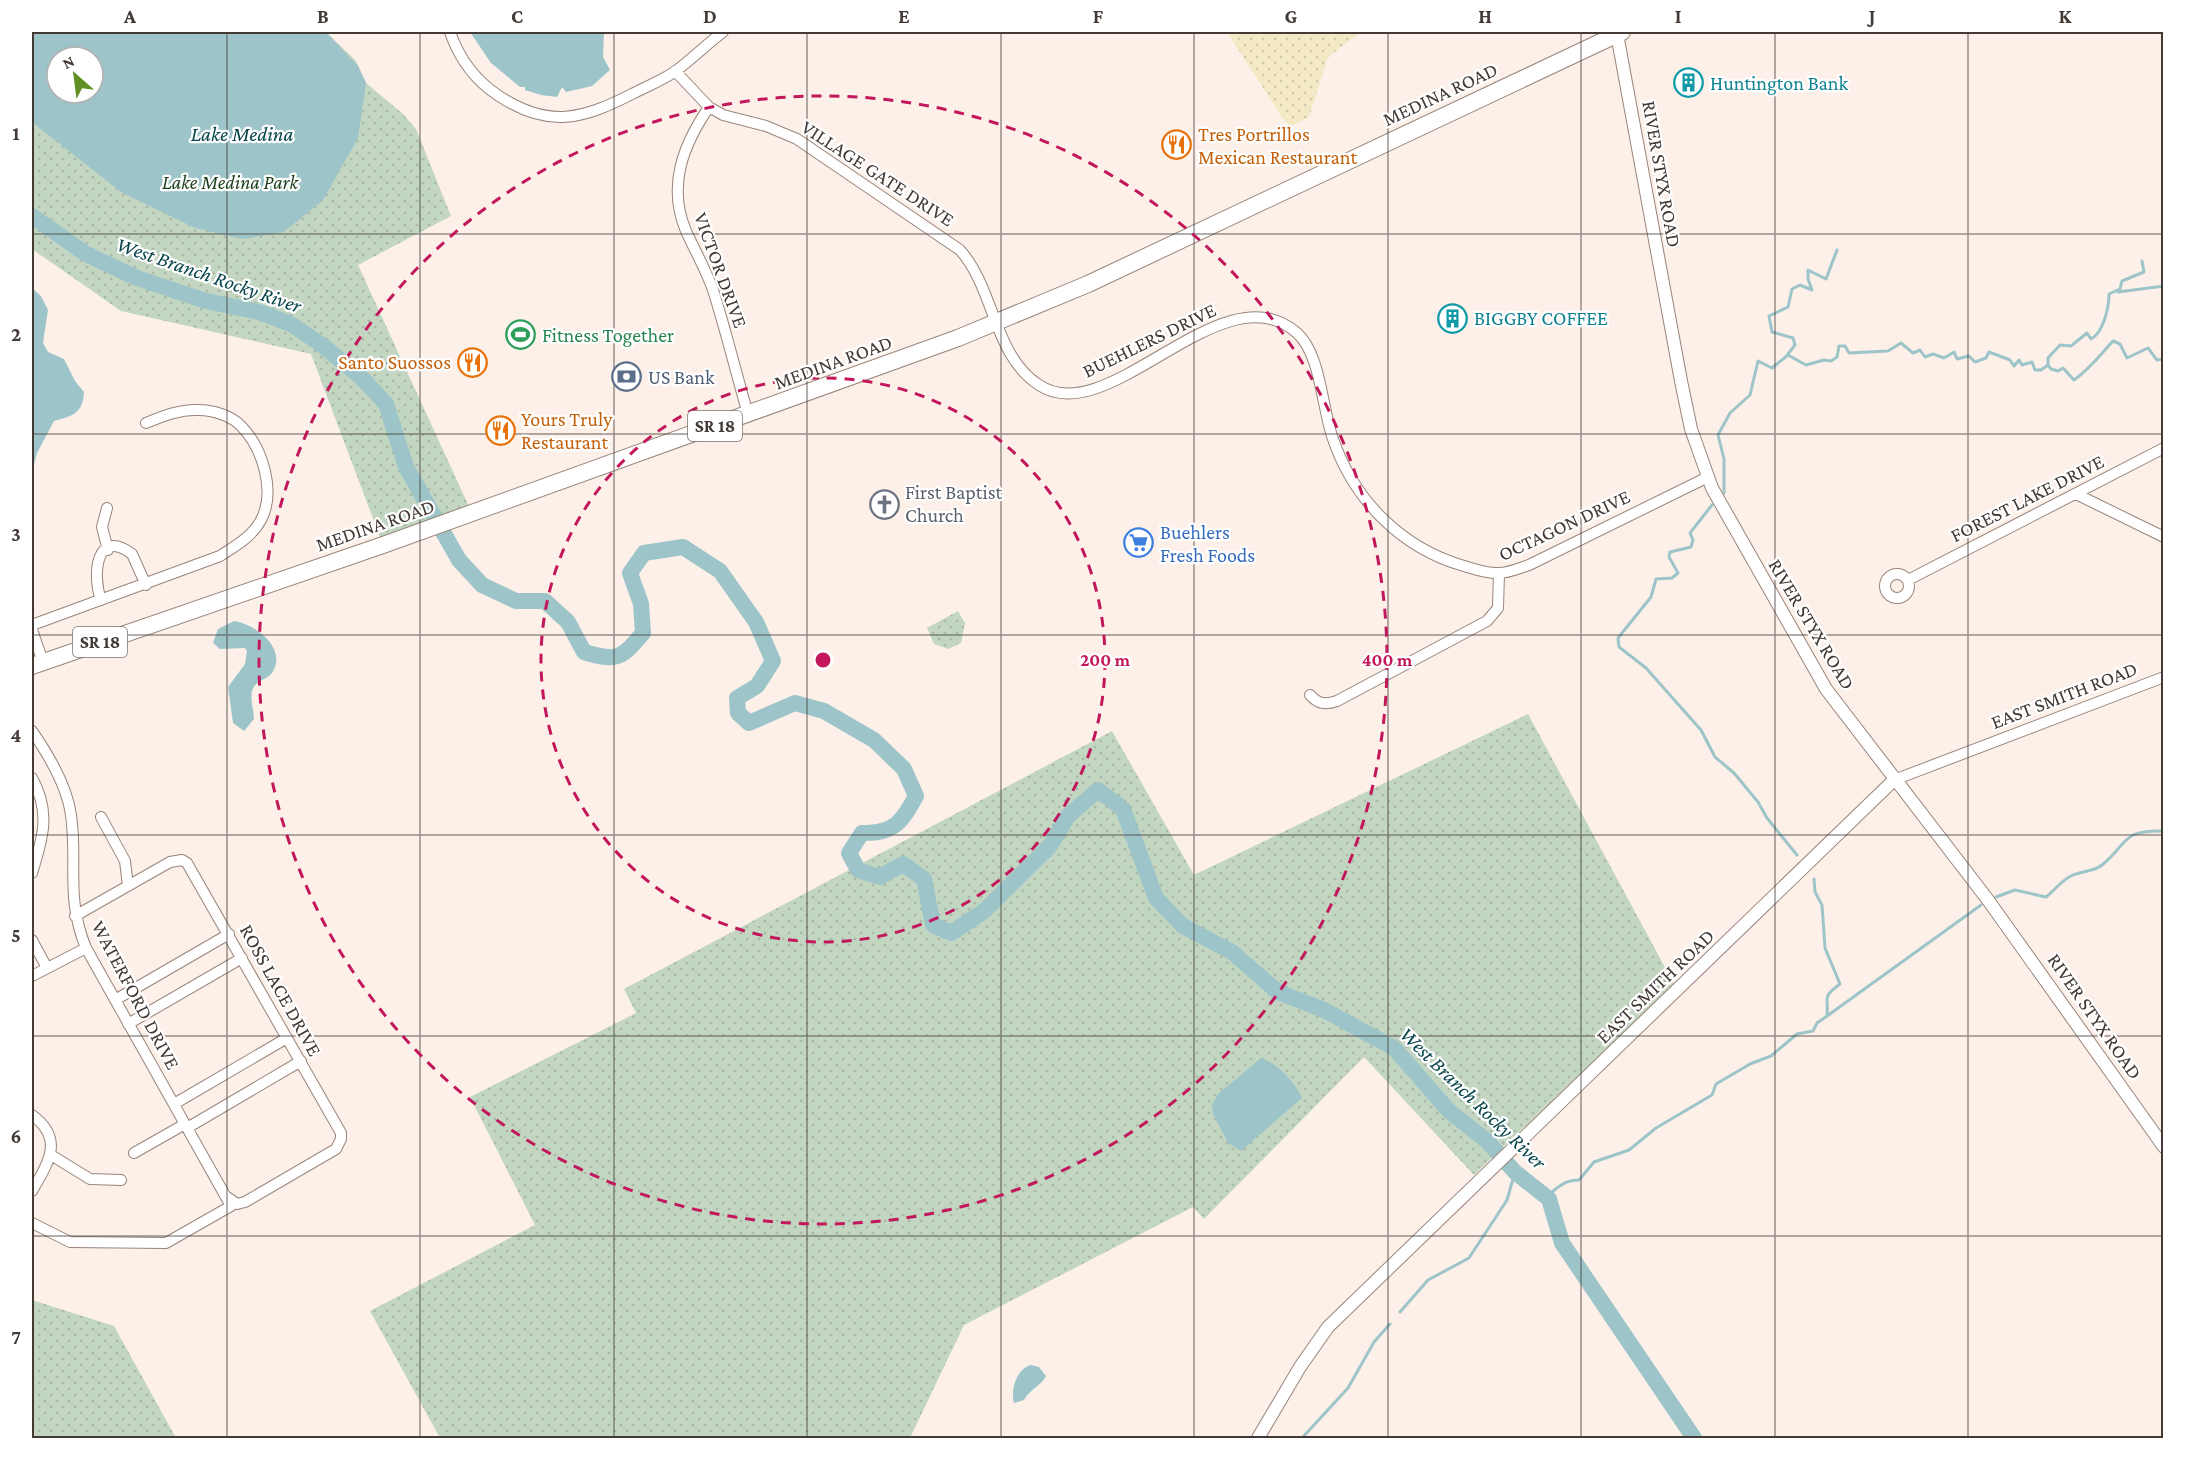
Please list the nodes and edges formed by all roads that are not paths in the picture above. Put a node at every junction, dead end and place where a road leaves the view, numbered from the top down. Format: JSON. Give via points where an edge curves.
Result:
{"nodes":[{"id":1,"x":450,"y":32,"type":"edge"},
{"id":2,"x":723,"y":32,"type":"edge"},
{"id":3,"x":1618,"y":32,"type":"edge"},
{"id":4,"x":675,"y":71,"type":"junction"},
{"id":5,"x":709,"y":107,"type":"junction"},
{"id":6,"x":997,"y":322,"type":"junction"},
{"id":7,"x":748,"y":414,"type":"junction"},
{"id":8,"x":146,"y":423,"type":"dead end"},
{"id":9,"x":2163,"y":448,"type":"edge"},
{"id":10,"x":1708,"y":477,"type":"junction"},
{"id":11,"x":2076,"y":494,"type":"junction"},
{"id":12,"x":107,"y":508,"type":"dead end"},
{"id":13,"x":2163,"y":537,"type":"edge"},
{"id":14,"x":108,"y":550,"type":"junction"},
{"id":15,"x":1498,"y":573,"type":"junction"},
{"id":16,"x":1908,"y":580,"type":"dead end"},
{"id":17,"x":146,"y":585,"type":"junction"},
{"id":18,"x":101,"y":600,"type":"junction"},
{"id":19,"x":32,"y":625,"type":"edge"},
{"id":20,"x":32,"y":630,"type":"edge"},
{"id":21,"x":37,"y":664,"type":"edge"},
{"id":22,"x":2163,"y":677,"type":"edge"},
{"id":23,"x":1310,"y":695,"type":"dead end"},
{"id":24,"x":32,"y":731,"type":"edge"},
{"id":25,"x":32,"y":778,"type":"edge"},
{"id":26,"x":1893,"y":780,"type":"junction"},
{"id":27,"x":101,"y":817,"type":"dead end"},
{"id":28,"x":32,"y":873,"type":"edge"},
{"id":29,"x":129,"y":885,"type":"junction"},
{"id":30,"x":75,"y":916,"type":"junction"},
{"id":31,"x":229,"y":934,"type":"junction"},
{"id":32,"x":32,"y":940,"type":"edge"},
{"id":33,"x":86,"y":948,"type":"junction"},
{"id":34,"x":242,"y":958,"type":"junction"},
{"id":35,"x":47,"y":968,"type":"junction"},
{"id":36,"x":32,"y":976,"type":"edge"},
{"id":37,"x":115,"y":1000,"type":"junction"},
{"id":38,"x":128,"y":1024,"type":"junction"},
{"id":39,"x":287,"y":1038,"type":"junction"},
{"id":40,"x":301,"y":1061,"type":"junction"},
{"id":41,"x":174,"y":1104,"type":"junction"},
{"id":42,"x":32,"y":1115,"type":"edge"},
{"id":43,"x":186,"y":1126,"type":"junction"},
{"id":44,"x":2163,"y":1147,"type":"edge"},
{"id":45,"x":134,"y":1153,"type":"dead end"},
{"id":46,"x":51,"y":1155,"type":"junction"},
{"id":47,"x":121,"y":1180,"type":"dead end"},
{"id":48,"x":32,"y":1191,"type":"edge"},
{"id":49,"x":226,"y":1197,"type":"junction"},
{"id":50,"x":32,"y":1223,"type":"edge"},
{"id":51,"x":1258,"y":1438,"type":"edge"}],
"edges":[{"from":1,"to":4,"type":"street","via":[[467,66],[492,92],[524,110],[554,118],[598,111]]},
{"from":2,"to":4,"type":"street"},
{"from":3,"to":6,"type":"highway","name":"MEDINA ROAD","number":"SR 18","via":[[1088,284]]},
{"from":3,"to":10,"type":"street","name":"RIVER STYX ROAD","via":[[1681,381]]},
{"from":4,"to":5,"type":"street","name":"VILLAGE GATE DRIVE"},
{"from":5,"to":6,"type":"street","name":"VILLAGE GATE DRIVE","via":[[796,139],[950,242],[978,274]]},
{"from":5,"to":7,"type":"street","name":"VICTOR DRIVE","via":[[683,153],[678,199],[686,231],[713,291]]},
{"from":6,"to":7,"type":"highway","name":"MEDINA ROAD","number":"SR 18"},
{"from":6,"to":15,"type":"street","name":"BUEHLERS DRIVE","via":[[1026,375],[1040,386],[1080,393],[1234,319],[1278,320],[1299,335],[1312,356],[1332,438],[1366,501],[1408,541],[1438,559]]},
{"from":7,"to":21,"type":"highway","name":"MEDINA ROAD","number":"SR 18"},
{"from":8,"to":17,"type":"street","via":[[177,412],[200,410],[219,413],[241,425],[267,476],[268,496],[261,520],[244,541],[220,556]]},
{"from":9,"to":11,"type":"street","name":"FOREST LAKE DRIVE"},
{"from":10,"to":15,"type":"street","name":"OCTAGON DRIVE","via":[[1530,565]]},
{"from":10,"to":26,"type":"street","name":"RIVER STYX ROAD","via":[[1749,557],[1826,689]]},
{"from":11,"to":13,"type":"street"},
{"from":11,"to":16,"type":"street","name":"FOREST LAKE DRIVE"},
{"from":12,"to":14,"type":"street","via":[[102,528]]},
{"from":14,"to":17,"type":"street","via":[[120,548],[132,554]]},
{"from":14,"to":18,"type":"street","via":[[95,570]]},
{"from":15,"to":23,"type":"street","name":"OCTAGON DRIVE","via":[[1498,608],[1487,621],[1337,701],[1323,704]]},
{"from":17,"to":18,"type":"street"},
{"from":18,"to":19,"type":"street"},
{"from":20,"to":21,"type":"street"},
{"from":22,"to":26,"type":"street","name":"EAST SMITH ROAD"},
{"from":24,"to":30,"type":"street","name":"WATERFORD DRIVE","via":[[69,802]]},
{"from":25,"to":28,"type":"street","via":[[41,798],[45,824]]},
{"from":26,"to":44,"type":"street","name":"RIVER STYX ROAD","via":[[1988,900]]},
{"from":26,"to":51,"type":"street","name":"EAST SMITH ROAD","via":[[1328,1327]]},
{"from":27,"to":29,"type":"street","via":[[125,861]]},
{"from":29,"to":30,"type":"street"},
{"from":29,"to":31,"type":"street","name":"ROSS LACE DRIVE","via":[[170,862],[182,860],[192,868]]},
{"from":30,"to":33,"type":"street","name":"WATERFORD DRIVE"},
{"from":31,"to":34,"type":"street","name":"ROSS LACE DRIVE"},
{"from":31,"to":37,"type":"street"},
{"from":32,"to":35,"type":"street"},
{"from":33,"to":35,"type":"street"},
{"from":33,"to":37,"type":"street","name":"WATERFORD DRIVE"},
{"from":34,"to":38,"type":"street"},
{"from":34,"to":39,"type":"street","name":"ROSS LACE DRIVE"},
{"from":35,"to":36,"type":"street"},
{"from":37,"to":38,"type":"street","name":"WATERFORD DRIVE"},
{"from":38,"to":41,"type":"street","name":"WATERFORD DRIVE"},
{"from":39,"to":40,"type":"street","name":"ROSS LACE DRIVE"},
{"from":39,"to":41,"type":"street"},
{"from":40,"to":43,"type":"street"},
{"from":40,"to":49,"type":"street","name":"ROSS LACE DRIVE","via":[[341,1132],[339,1145],[245,1202],[237,1204]]},
{"from":41,"to":43,"type":"street","name":"WATERFORD DRIVE"},
{"from":42,"to":46,"type":"street","via":[[46,1128]]},
{"from":43,"to":45,"type":"street"},
{"from":43,"to":49,"type":"street","name":"WATERFORD DRIVE"},
{"from":46,"to":47,"type":"street","via":[[90,1179]]},
{"from":46,"to":48,"type":"street"},
{"from":49,"to":50,"type":"street","via":[[231,1206],[166,1243],[70,1242]]}]}
